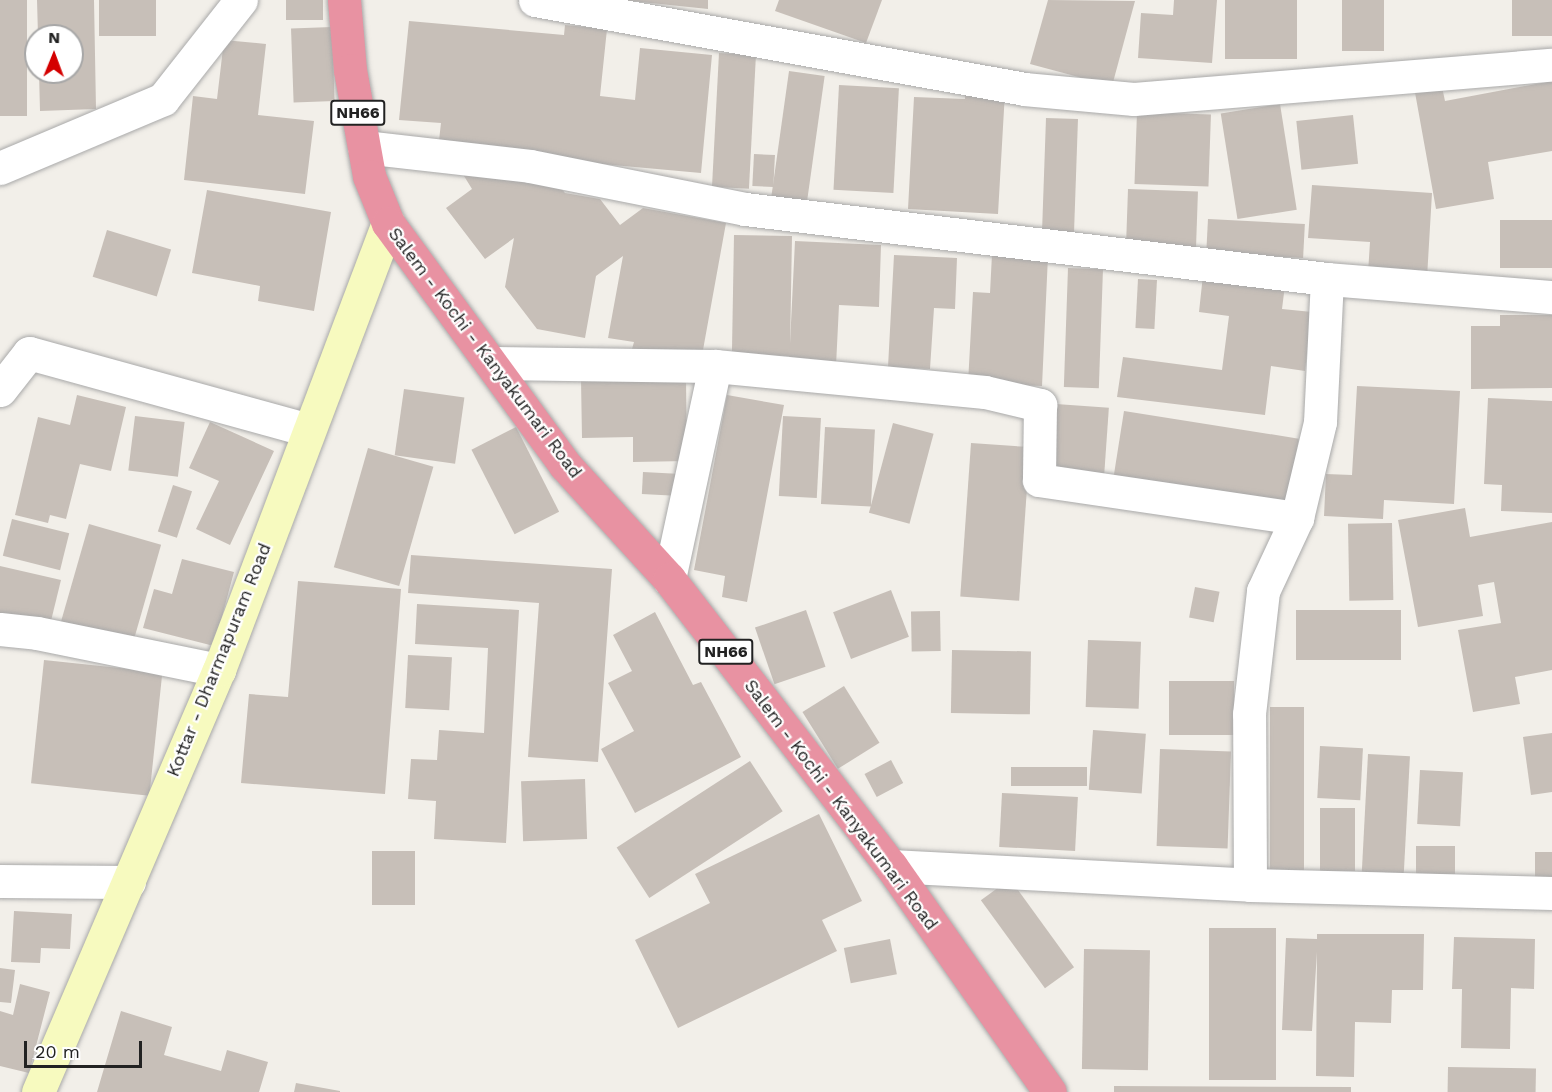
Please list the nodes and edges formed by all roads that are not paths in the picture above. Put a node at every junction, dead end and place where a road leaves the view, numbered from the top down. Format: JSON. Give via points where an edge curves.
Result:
{"nodes":[{"id":1,"x":241,"y":0,"type":"edge"},
{"id":2,"x":344,"y":0,"type":"edge"},
{"id":3,"x":535,"y":0,"type":"edge"},
{"id":4,"x":1552,"y":65,"type":"edge"},
{"id":5,"x":364,"y":147,"type":"junction"},
{"id":6,"x":0,"y":168,"type":"edge"},
{"id":7,"x":388,"y":223,"type":"junction"},
{"id":8,"x":1327,"y":279,"type":"junction"},
{"id":9,"x":1552,"y":297,"type":"edge"},
{"id":10,"x":493,"y":363,"type":"junction"},
{"id":11,"x":715,"y":366,"type":"junction"},
{"id":12,"x":0,"y":390,"type":"edge"},
{"id":13,"x":308,"y":430,"type":"junction"},
{"id":14,"x":1297,"y":518,"type":"junction"},
{"id":15,"x":669,"y":579,"type":"junction"},
{"id":16,"x":0,"y":629,"type":"edge"},
{"id":17,"x":219,"y":670,"type":"junction"},
{"id":18,"x":891,"y":866,"type":"junction"},
{"id":19,"x":0,"y":881,"type":"edge"},
{"id":20,"x":129,"y":882,"type":"junction"},
{"id":21,"x":1250,"y":885,"type":"junction"},
{"id":22,"x":1552,"y":893,"type":"edge"},
{"id":23,"x":38,"y":1092,"type":"edge"},
{"id":24,"x":1050,"y":1092,"type":"edge"}],
"edges":[{"from":1,"to":6,"type":"street","via":[[163,99]]},
{"from":2,"to":5,"type":"highway","name":"Salem - Kochi - Kanyakumari Road","number":"NH66","via":[[350,70]]},
{"from":3,"to":4,"type":"street","via":[[1024,89],[1134,99]]},
{"from":5,"to":7,"type":"highway","name":"Salem - Kochi - Kanyakumari Road","number":"NH66","via":[[369,176]]},
{"from":5,"to":8,"type":"street","via":[[530,166],[745,209]]},
{"from":7,"to":10,"type":"highway","name":"Salem - Kochi - Kanyakumari Road","number":"NH66"},
{"from":7,"to":13,"type":"main road","name":"Kottar - Dharmapuram Road"},
{"from":8,"to":9,"type":"street"},
{"from":8,"to":14,"type":"street","via":[[1320,422]]},
{"from":10,"to":11,"type":"street"},
{"from":10,"to":15,"type":"highway","name":"Salem - Kochi - Kanyakumari Road","number":"NH66","via":[[565,465]]},
{"from":11,"to":14,"type":"street","via":[[985,392],[1040,405],[1039,480]]},
{"from":11,"to":15,"type":"street"},
{"from":12,"to":13,"type":"street","via":[[29,353]]},
{"from":13,"to":17,"type":"main road","name":"Kottar - Dharmapuram Road"},
{"from":14,"to":21,"type":"street","via":[[1263,591],[1249,714]]},
{"from":15,"to":18,"type":"highway","name":"Salem - Kochi - Kanyakumari Road","number":"NH66"},
{"from":16,"to":17,"type":"street"},
{"from":17,"to":20,"type":"main road","name":"Kottar - Dharmapuram Road"},
{"from":18,"to":21,"type":"street"},
{"from":18,"to":24,"type":"highway","name":"Salem - Kochi - Kanyakumari Road","number":"NH66"},
{"from":19,"to":20,"type":"street"},
{"from":20,"to":23,"type":"main road","name":"Kottar - Dharmapuram Road"},
{"from":21,"to":22,"type":"street"}]}
